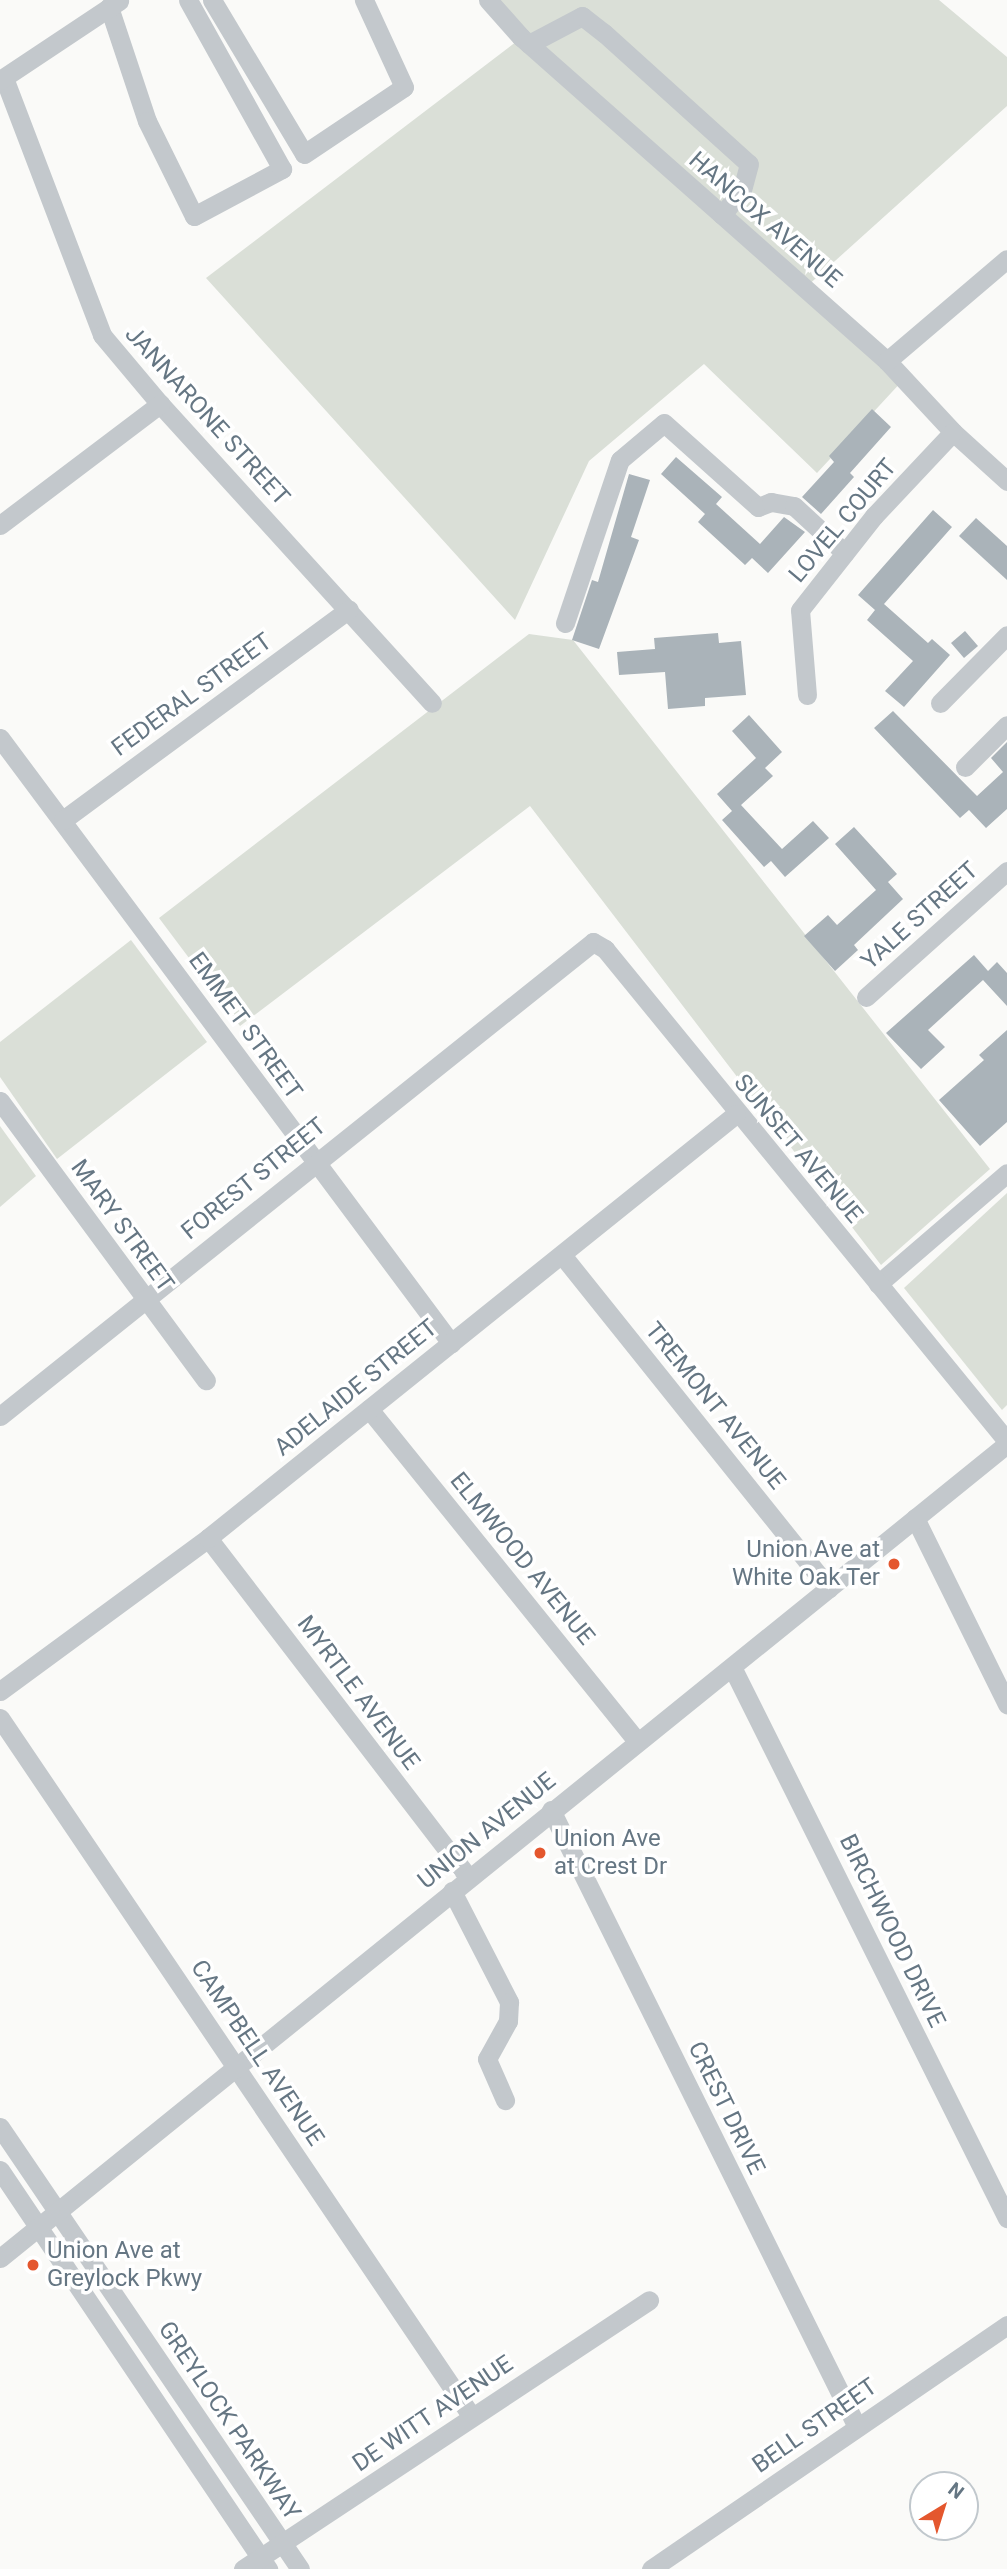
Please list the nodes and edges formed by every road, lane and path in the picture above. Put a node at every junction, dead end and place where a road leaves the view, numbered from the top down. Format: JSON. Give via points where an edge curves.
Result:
{"nodes":[{"id":1,"x":188,"y":0,"type":"edge"},
{"id":2,"x":212,"y":0,"type":"edge"},
{"id":3,"x":363,"y":0,"type":"edge"},
{"id":4,"x":488,"y":0,"type":"edge"},
{"id":5,"x":114,"y":4,"type":"edge"},
{"id":6,"x":529,"y":44,"type":"junction"},
{"id":7,"x":2,"y":79,"type":"edge"},
{"id":8,"x":722,"y":215,"type":"junction"},
{"id":9,"x":1007,"y":260,"type":"edge"},
{"id":10,"x":887,"y":360,"type":"junction"},
{"id":11,"x":160,"y":404,"type":"junction"},
{"id":12,"x":953,"y":432,"type":"junction"},
{"id":13,"x":1007,"y":481,"type":"edge"},
{"id":14,"x":0,"y":524,"type":"edge"},
{"id":15,"x":845,"y":553,"type":"junction"},
{"id":16,"x":349,"y":608,"type":"junction"},
{"id":17,"x":565,"y":623,"type":"dead end"},
{"id":18,"x":1007,"y":635,"type":"edge"},
{"id":19,"x":807,"y":695,"type":"dead end"},
{"id":20,"x":432,"y":703,"type":"dead end"},
{"id":21,"x":940,"y":703,"type":"dead end"},
{"id":22,"x":1007,"y":726,"type":"edge"},
{"id":23,"x":0,"y":738,"type":"edge"},
{"id":24,"x":965,"y":766,"type":"dead end"},
{"id":25,"x":63,"y":820,"type":"junction"},
{"id":26,"x":1007,"y":872,"type":"edge"},
{"id":27,"x":540,"y":982,"type":"joint"},
{"id":28,"x":866,"y":998,"type":"dead end"},
{"id":29,"x":0,"y":1101,"type":"edge"},
{"id":30,"x":736,"y":1114,"type":"junction"},
{"id":31,"x":314,"y":1162,"type":"junction"},
{"id":32,"x":1007,"y":1173,"type":"edge"},
{"id":33,"x":562,"y":1255,"type":"junction"},
{"id":34,"x":878,"y":1284,"type":"junction"},
{"id":35,"x":146,"y":1299,"type":"junction"},
{"id":36,"x":450,"y":1343,"type":"junction"},
{"id":37,"x":205,"y":1380,"type":"dead end"},
{"id":38,"x":369,"y":1409,"type":"junction"},
{"id":39,"x":0,"y":1416,"type":"edge"},
{"id":40,"x":1007,"y":1443,"type":"edge"},
{"id":41,"x":915,"y":1518,"type":"junction"},
{"id":42,"x":208,"y":1538,"type":"junction"},
{"id":43,"x":829,"y":1588,"type":"junction"},
{"id":44,"x":732,"y":1667,"type":"junction"},
{"id":45,"x":0,"y":1691,"type":"edge"},
{"id":46,"x":1007,"y":1704,"type":"edge"},
{"id":47,"x":0,"y":1718,"type":"edge"},
{"id":48,"x":637,"y":1741,"type":"junction"},
{"id":49,"x":551,"y":1810,"type":"junction"},
{"id":50,"x":468,"y":1878,"type":"junction"},
{"id":51,"x":452,"y":1891,"type":"junction"},
{"id":52,"x":239,"y":2070,"type":"junction"},
{"id":53,"x":505,"y":2099,"type":"dead end"},
{"id":54,"x":0,"y":2127,"type":"edge"},
{"id":55,"x":0,"y":2170,"type":"edge"},
{"id":56,"x":57,"y":2212,"type":"junction"},
{"id":57,"x":1007,"y":2218,"type":"edge"},
{"id":58,"x":39,"y":2227,"type":"junction"},
{"id":59,"x":0,"y":2259,"type":"edge"},
{"id":60,"x":649,"y":2300,"type":"dead end"},
{"id":61,"x":1007,"y":2325,"type":"edge"},
{"id":62,"x":472,"y":2417,"type":"junction"},
{"id":63,"x":858,"y":2427,"type":"junction"},
{"id":64,"x":283,"y":2543,"type":"junction"},
{"id":65,"x":264,"y":2563,"type":"edge"},
{"id":66,"x":243,"y":2569,"type":"edge"},
{"id":67,"x":300,"y":2569,"type":"edge"},
{"id":68,"x":651,"y":2569,"type":"edge"}],
"edges":[{"from":1,"to":5,"type":"street","via":[[282,169],[194,216],[147,121]]},
{"from":2,"to":3,"type":"street","via":[[304,154],[404,87]]},
{"from":4,"to":6,"type":"street","name":"HANCOX AVENUE"},
{"from":5,"to":7,"type":"street"},
{"from":6,"to":8,"type":"street","name":"HANCOX AVENUE"},
{"from":6,"to":8,"type":"street","via":[[582,16],[604,33],[748,164],[742,190]]},
{"from":7,"to":11,"type":"street","name":"JANNARONE STREET","via":[[102,335]]},
{"from":8,"to":10,"type":"street","name":"HANCOX AVENUE"},
{"from":9,"to":10,"type":"street"},
{"from":10,"to":12,"type":"street","name":"HANCOX AVENUE"},
{"from":11,"to":14,"type":"street"},
{"from":11,"to":16,"type":"street","name":"JANNARONE STREET"},
{"from":12,"to":13,"type":"street","name":"HANCOX AVENUE"},
{"from":12,"to":15,"type":"street","name":"LOVEL COURT"},
{"from":15,"to":17,"type":"street","via":[[794,506],[771,502],[758,508],[664,423],[620,460]]},
{"from":15,"to":19,"type":"street","name":"LOVEL COURT","via":[[800,610]]},
{"from":16,"to":20,"type":"street","name":"JANNARONE STREET"},
{"from":16,"to":25,"type":"street","name":"FEDERAL STREET"},
{"from":18,"to":21,"type":"street"},
{"from":22,"to":24,"type":"street"},
{"from":23,"to":25,"type":"street","name":"EMMET STREET"},
{"from":25,"to":31,"type":"street","name":"EMMET STREET"},
{"from":26,"to":28,"type":"street","name":"YALE STREET"},
{"from":27,"to":30,"type":"street","name":"SUNSET AVENUE","via":[[593,942],[605,949]]},
{"from":27,"to":31,"type":"street","name":"FOREST STREET"},
{"from":29,"to":35,"type":"street","name":"MARY STREET"},
{"from":30,"to":33,"type":"street","name":"ADELAIDE STREET"},
{"from":30,"to":34,"type":"street","name":"SUNSET AVENUE"},
{"from":31,"to":35,"type":"street","name":"FOREST STREET"},
{"from":31,"to":36,"type":"street","name":"EMMET STREET"},
{"from":32,"to":34,"type":"street"},
{"from":33,"to":36,"type":"street","name":"ADELAIDE STREET"},
{"from":33,"to":43,"type":"street","name":"TREMONT AVENUE"},
{"from":34,"to":40,"type":"street","name":"SUNSET AVENUE"},
{"from":35,"to":37,"type":"street","name":"MARY STREET"},
{"from":35,"to":39,"type":"street","name":"FOREST STREET"},
{"from":36,"to":38,"type":"street","name":"ADELAIDE STREET"},
{"from":38,"to":42,"type":"street","name":"ADELAIDE STREET"},
{"from":38,"to":48,"type":"street","name":"ELMWOOD AVENUE"},
{"from":40,"to":41,"type":"street","name":"UNION AVENUE"},
{"from":41,"to":43,"type":"street","name":"UNION AVENUE"},
{"from":41,"to":46,"type":"street"},
{"from":42,"to":45,"type":"street","name":"ADELAIDE STREET"},
{"from":42,"to":50,"type":"street","name":"MYRTLE AVENUE"},
{"from":43,"to":44,"type":"street","name":"UNION AVENUE"},
{"from":44,"to":48,"type":"street","name":"UNION AVENUE"},
{"from":44,"to":57,"type":"street","name":"BIRCHWOOD DRIVE"},
{"from":47,"to":52,"type":"street","name":"CAMPBELL AVENUE"},
{"from":48,"to":49,"type":"street","name":"UNION AVENUE"},
{"from":49,"to":50,"type":"street","name":"UNION AVENUE"},
{"from":49,"to":63,"type":"street","name":"CREST DRIVE"},
{"from":50,"to":51,"type":"street","name":"UNION AVENUE"},
{"from":51,"to":52,"type":"street","name":"UNION AVENUE"},
{"from":51,"to":53,"type":"street","via":[[509,2002],[508,2021],[487,2059]]},
{"from":52,"to":56,"type":"street","name":"UNION AVENUE"},
{"from":52,"to":62,"type":"street","name":"CAMPBELL AVENUE"},
{"from":54,"to":56,"type":"street","name":"GREYLOCK PARKWAY"},
{"from":55,"to":58,"type":"street","name":"GREYLOCK PARKWAY"},
{"from":56,"to":58,"type":"street","name":"UNION AVENUE"},
{"from":56,"to":64,"type":"street","name":"GREYLOCK PARKWAY"},
{"from":58,"to":59,"type":"street","name":"UNION AVENUE"},
{"from":58,"to":65,"type":"street","name":"GREYLOCK PARKWAY"},
{"from":60,"to":62,"type":"street","name":"DE WITT AVENUE"},
{"from":61,"to":63,"type":"street","name":"BELL STREET"},
{"from":62,"to":64,"type":"street","name":"DE WITT AVENUE"},
{"from":63,"to":68,"type":"street","name":"BELL STREET"},
{"from":64,"to":65,"type":"street","name":"DE WITT AVENUE"},
{"from":64,"to":67,"type":"street","name":"GREYLOCK PARKWAY"},
{"from":65,"to":66,"type":"street","name":"DE WITT AVENUE"}]}
